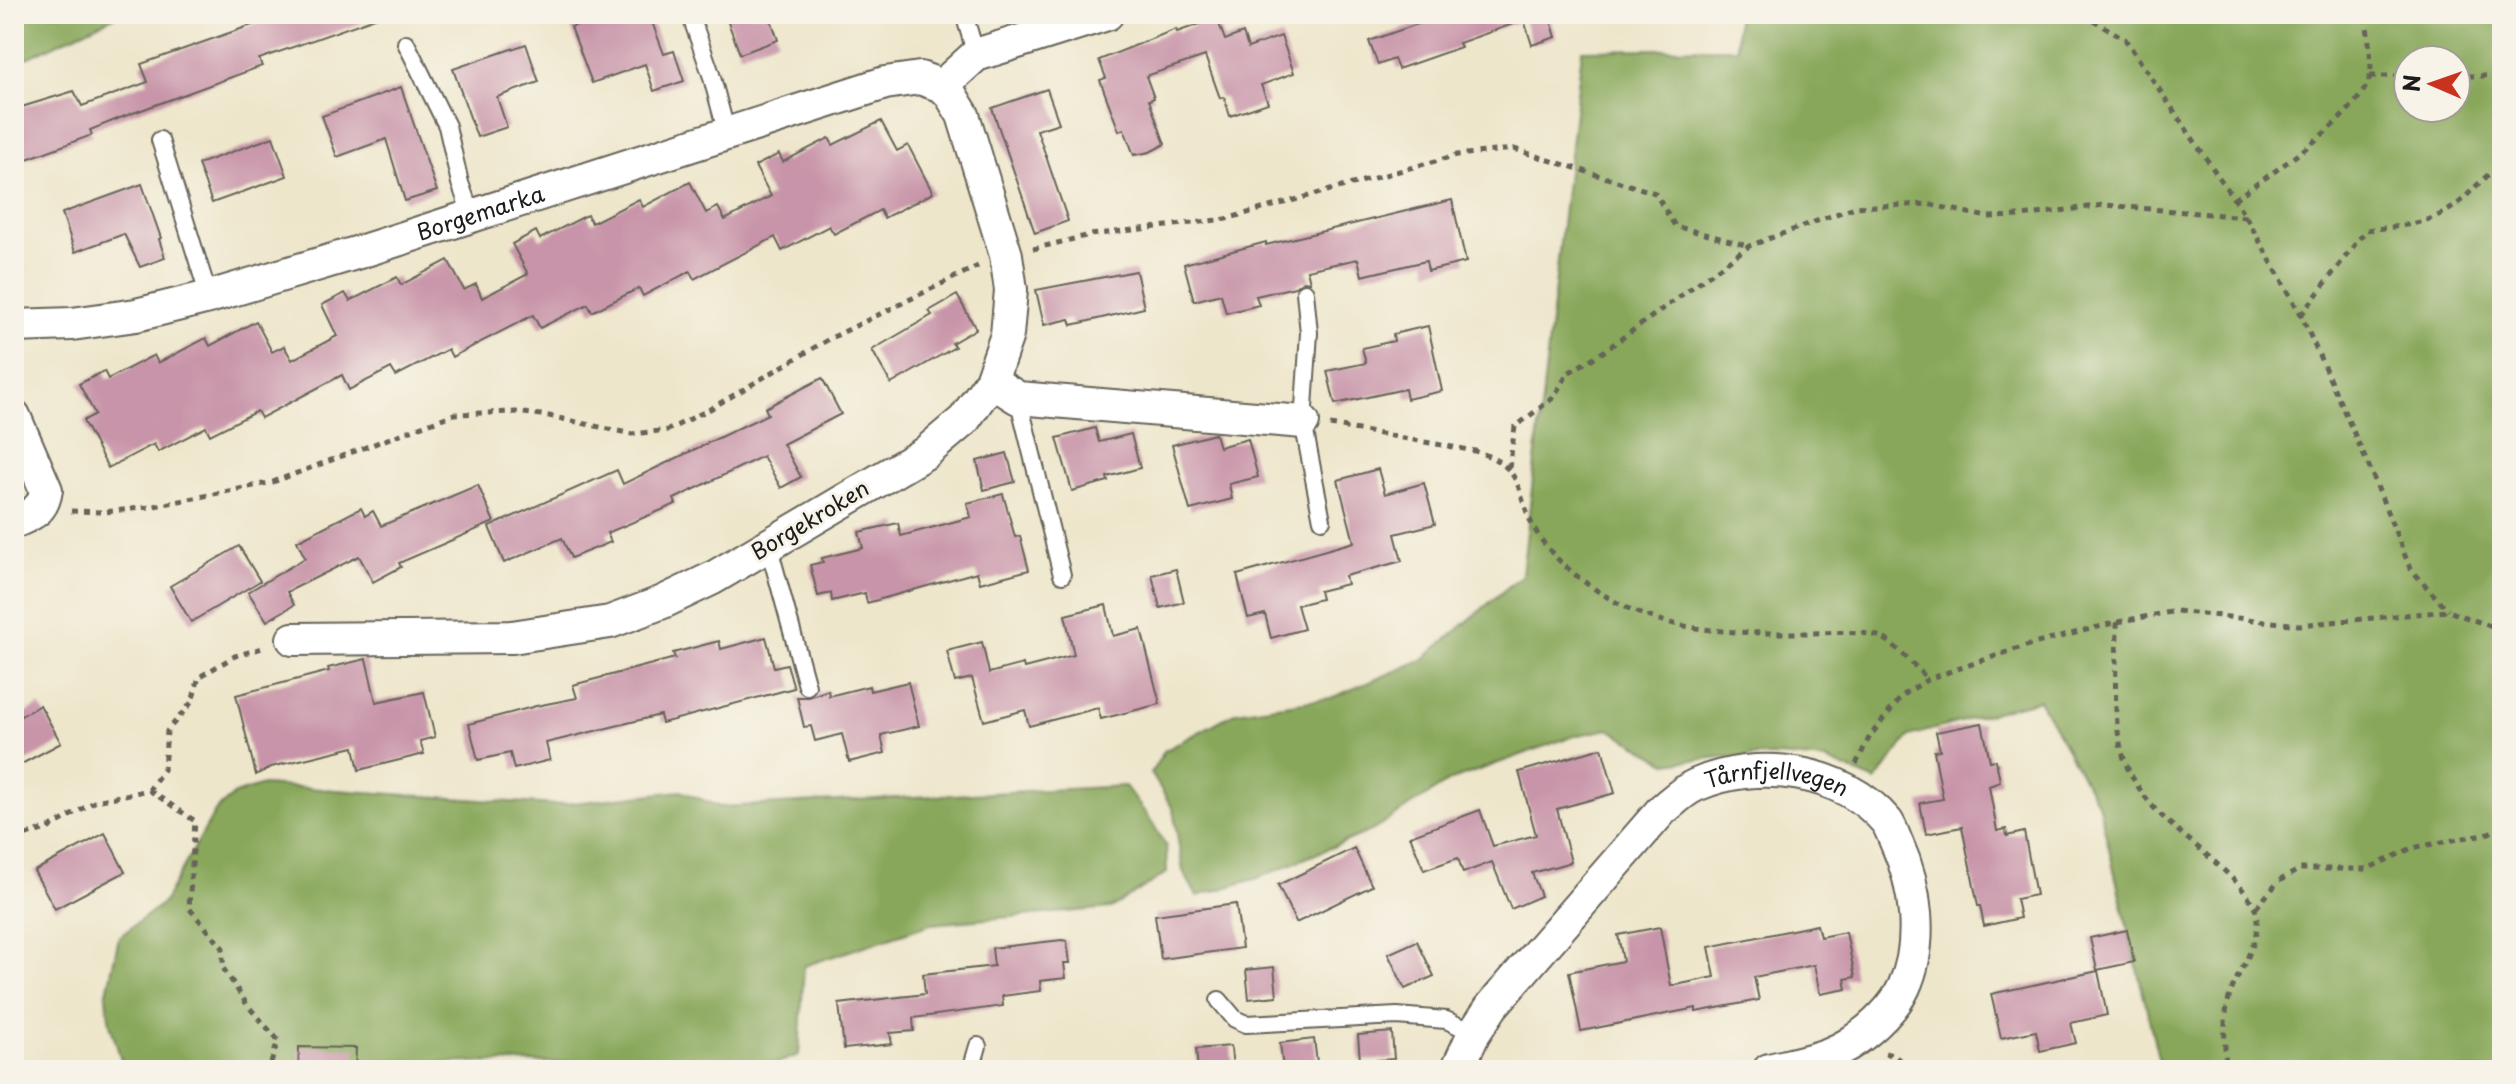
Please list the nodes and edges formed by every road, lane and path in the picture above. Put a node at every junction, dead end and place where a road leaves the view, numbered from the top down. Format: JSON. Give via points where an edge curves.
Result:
{"nodes":[{"id":1,"x":690,"y":14,"type":"edge"},
{"id":2,"x":964,"y":14,"type":"edge"},
{"id":3,"x":1107,"y":14,"type":"edge"},
{"id":4,"x":2083,"y":14,"type":"edge"},
{"id":5,"x":2365,"y":14,"type":"edge"},
{"id":6,"x":406,"y":43,"type":"dead end"},
{"id":7,"x":976,"y":55,"type":"junction"},
{"id":8,"x":2370,"y":76,"type":"junction"},
{"id":9,"x":2392,"y":76,"type":"edge"},
{"id":10,"x":2472,"y":76,"type":"edge"},
{"id":11,"x":2502,"y":76,"type":"edge"},
{"id":12,"x":942,"y":86,"type":"junction"},
{"id":13,"x":727,"y":134,"type":"junction"},
{"id":14,"x":160,"y":140,"type":"dead end"},
{"id":15,"x":2502,"y":165,"type":"edge"},
{"id":16,"x":2234,"y":199,"type":"junction"},
{"id":17,"x":472,"y":217,"type":"junction"},
{"id":18,"x":2246,"y":217,"type":"junction"},
{"id":19,"x":1749,"y":246,"type":"junction"},
{"id":20,"x":1006,"y":255,"type":"junction"},
{"id":21,"x":1305,"y":292,"type":"dead end"},
{"id":22,"x":209,"y":297,"type":"junction"},
{"id":23,"x":2301,"y":315,"type":"junction"},
{"id":24,"x":14,"y":326,"type":"edge"},
{"id":25,"x":991,"y":381,"type":"junction"},
{"id":26,"x":1018,"y":398,"type":"junction"},
{"id":27,"x":14,"y":416,"type":"edge"},
{"id":28,"x":1303,"y":422,"type":"junction"},
{"id":29,"x":1509,"y":468,"type":"junction"},
{"id":30,"x":44,"y":502,"type":"junction"},
{"id":31,"x":1322,"y":520,"type":"dead end"},
{"id":32,"x":14,"y":522,"type":"edge"},
{"id":33,"x":768,"y":544,"type":"junction"},
{"id":34,"x":1062,"y":575,"type":"dead end"},
{"id":35,"x":2448,"y":611,"type":"junction"},
{"id":36,"x":2117,"y":622,"type":"junction"},
{"id":37,"x":2502,"y":630,"type":"edge"},
{"id":38,"x":293,"y":639,"type":"joint"},
{"id":39,"x":1928,"y":679,"type":"junction"},
{"id":40,"x":807,"y":686,"type":"dead end"},
{"id":41,"x":149,"y":790,"type":"junction"},
{"id":42,"x":1843,"y":790,"type":"junction"},
{"id":43,"x":2502,"y":826,"type":"edge"},
{"id":44,"x":14,"y":839,"type":"edge"},
{"id":45,"x":2256,"y":908,"type":"junction"},
{"id":46,"x":1219,"y":1000,"type":"dead end"},
{"id":47,"x":1474,"y":1033,"type":"junction"},
{"id":48,"x":978,"y":1046,"type":"dead end"},
{"id":49,"x":269,"y":1070,"type":"edge"},
{"id":50,"x":971,"y":1070,"type":"edge"},
{"id":51,"x":1457,"y":1070,"type":"edge"},
{"id":52,"x":1769,"y":1070,"type":"edge"},
{"id":53,"x":2226,"y":1070,"type":"edge"}],
"edges":[{"from":1,"to":13,"type":"lane"},
{"from":2,"to":7,"type":"lane"},
{"from":3,"to":7,"type":"street"},
{"from":4,"to":16,"type":"path","via":[[2125,39]]},
{"from":5,"to":8,"type":"path"},
{"from":6,"to":17,"type":"lane","via":[[447,126]]},
{"from":7,"to":12,"type":"street"},
{"from":8,"to":9,"type":"path"},
{"from":8,"to":16,"type":"path","via":[[2357,100],[2301,154]]},
{"from":10,"to":11,"type":"path"},
{"from":12,"to":13,"type":"street","name":"Borgemarka","via":[[903,79]]},
{"from":12,"to":20,"type":"street","name":"Borgekroken","via":[[963,115]]},
{"from":13,"to":17,"type":"street","name":"Borgemarka"},
{"from":14,"to":22,"type":"lane"},
{"from":15,"to":23,"type":"path","via":[[2457,204],[2419,225],[2366,230]]},
{"from":16,"to":18,"type":"path"},
{"from":17,"to":22,"type":"street","name":"Borgemarka"},
{"from":18,"to":19,"type":"path","via":[[2104,205],[1987,217],[1928,204],[1855,207]]},
{"from":18,"to":23,"type":"path"},
{"from":19,"to":20,"type":"path","via":[[1675,226],[1655,193],[1514,149],[1457,155],[1226,219],[1090,235]]},
{"from":19,"to":29,"type":"path","via":[[1568,373],[1553,398],[1515,427]]},
{"from":20,"to":25,"type":"street","name":"Borgekroken","via":[[1011,290],[1007,335]]},
{"from":20,"to":30,"type":"path","via":[[829,339],[668,430],[632,434],[516,412],[454,414],[273,482],[125,511],[72,511]]},
{"from":21,"to":28,"type":"lane","via":[[1309,333]]},
{"from":22,"to":24,"type":"street","name":"Borgemarka","via":[[136,315]]},
{"from":23,"to":35,"type":"path","via":[[2410,568]]},
{"from":25,"to":26,"type":"street"},
{"from":25,"to":33,"type":"street","name":"Borgekroken","via":[[964,420],[925,453]]},
{"from":26,"to":28,"type":"street"},
{"from":26,"to":34,"type":"lane"},
{"from":27,"to":30,"type":"street","via":[[46,490]]},
{"from":28,"to":29,"type":"path","via":[[1475,451]]},
{"from":28,"to":31,"type":"lane"},
{"from":29,"to":39,"type":"path","via":[[1537,533],[1566,566],[1615,602],[1672,625],[1728,633],[1882,638]]},
{"from":30,"to":32,"type":"street","via":[[39,511]]},
{"from":33,"to":38,"type":"street","name":"Borgekroken","via":[[713,578],[610,622],[512,637]]},
{"from":33,"to":40,"type":"lane"},
{"from":35,"to":36,"type":"path","via":[[2299,625],[2176,611]]},
{"from":35,"to":37,"type":"path"},
{"from":36,"to":39,"type":"path"},
{"from":36,"to":45,"type":"path","via":[[2117,728],[2130,772],[2161,815]]},
{"from":38,"to":41,"type":"path","via":[[235,656],[199,677],[192,702],[167,731],[164,769]]},
{"from":39,"to":42,"type":"path","via":[[1902,696],[1870,736]]},
{"from":41,"to":44,"type":"path","via":[[96,801],[49,828]]},
{"from":41,"to":49,"type":"path","via":[[195,821],[189,908],[223,948],[223,968],[239,993],[278,1040]]},
{"from":42,"to":47,"type":"street","name":"Tårnfjellvegen","via":[[1785,770],[1725,775],[1693,786],[1662,810],[1621,855]]},
{"from":42,"to":52,"type":"street","name":"Tårnfjellvegen","via":[[1888,823],[1908,870],[1915,915],[1904,987],[1854,1042]]},
{"from":43,"to":45,"type":"path","via":[[2412,848],[2367,869],[2300,869],[2279,881]]},
{"from":45,"to":53,"type":"path","via":[[2254,946],[2231,991],[2224,1023]]},
{"from":46,"to":47,"type":"lane","via":[[1246,1024],[1397,1016],[1446,1020]]},
{"from":47,"to":51,"type":"street","name":"Tårnfjellvegen"},
{"from":48,"to":50,"type":"lane"}]}
